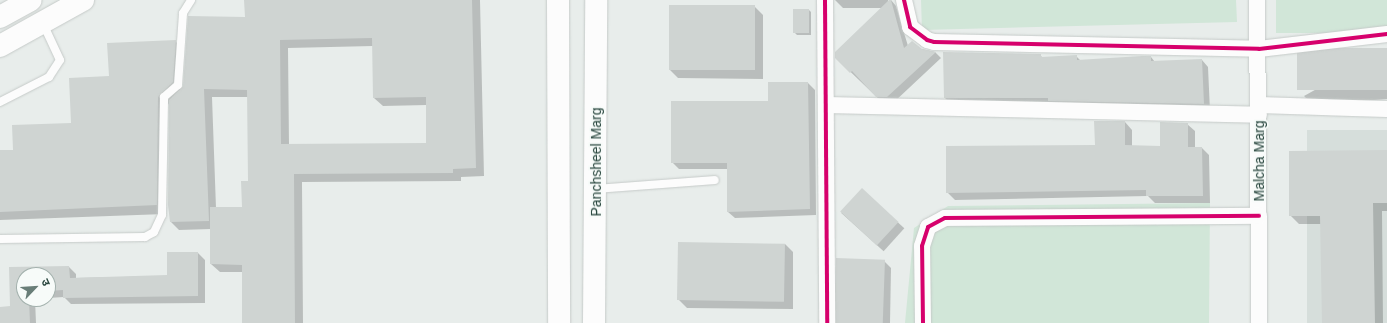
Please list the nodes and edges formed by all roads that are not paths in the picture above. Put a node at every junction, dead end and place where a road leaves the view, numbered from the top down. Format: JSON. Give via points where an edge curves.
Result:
{"nodes":[{"id":1,"x":31,"y":0,"type":"edge"},
{"id":2,"x":83,"y":0,"type":"edge"},
{"id":3,"x":191,"y":0,"type":"edge"},
{"id":4,"x":558,"y":0,"type":"edge"},
{"id":5,"x":596,"y":0,"type":"edge"},
{"id":6,"x":825,"y":0,"type":"edge"},
{"id":7,"x":904,"y":0,"type":"edge"},
{"id":8,"x":1257,"y":0,"type":"edge"},
{"id":9,"x":0,"y":17,"type":"edge"},
{"id":10,"x":42,"y":23,"type":"junction"},
{"id":11,"x":1387,"y":34,"type":"edge"},
{"id":12,"x":0,"y":46,"type":"edge"},
{"id":13,"x":1259,"y":49,"type":"junction"},
{"id":14,"x":0,"y":102,"type":"edge"},
{"id":15,"x":826,"y":105,"type":"junction"},
{"id":16,"x":1387,"y":109,"type":"edge"},
{"id":17,"x":1259,"y":110,"type":"junction"},
{"id":18,"x":715,"y":180,"type":"dead end"},
{"id":19,"x":595,"y":189,"type":"junction"},
{"id":20,"x":1259,"y":216,"type":"junction"},
{"id":21,"x":0,"y":238,"type":"edge"},
{"id":22,"x":559,"y":323,"type":"edge"},
{"id":23,"x":594,"y":323,"type":"edge"},
{"id":24,"x":827,"y":323,"type":"edge"},
{"id":25,"x":923,"y":323,"type":"edge"},
{"id":26,"x":1259,"y":323,"type":"edge"}],
"edges":[{"from":1,"to":9,"type":"main road"},
{"from":2,"to":10,"type":"main road"},
{"from":3,"to":21,"type":"lane","via":[[183,13],[178,85],[164,97],[162,215],[154,232],[145,237]]},
{"from":4,"to":22,"type":"main road"},
{"from":5,"to":19,"type":"main road","name":"Panchsheel Marg"},
{"from":6,"to":15,"type":"street"},
{"from":7,"to":13,"type":"street","via":[[910,26],[927,40],[934,42]]},
{"from":8,"to":13,"type":"street","name":"Malcha Marg"},
{"from":10,"to":12,"type":"main road"},
{"from":10,"to":14,"type":"lane","via":[[60,60],[50,78]]},
{"from":11,"to":13,"type":"street"},
{"from":13,"to":17,"type":"street","name":"Malcha Marg"},
{"from":15,"to":17,"type":"street"},
{"from":15,"to":24,"type":"street"},
{"from":16,"to":17,"type":"street"},
{"from":17,"to":20,"type":"street","name":"Malcha Marg"},
{"from":18,"to":19,"type":"lane"},
{"from":19,"to":23,"type":"main road","name":"Panchsheel Marg"},
{"from":20,"to":25,"type":"street","via":[[945,218],[928,227],[922,246]]},
{"from":20,"to":26,"type":"street","name":"Malcha Marg"}]}
